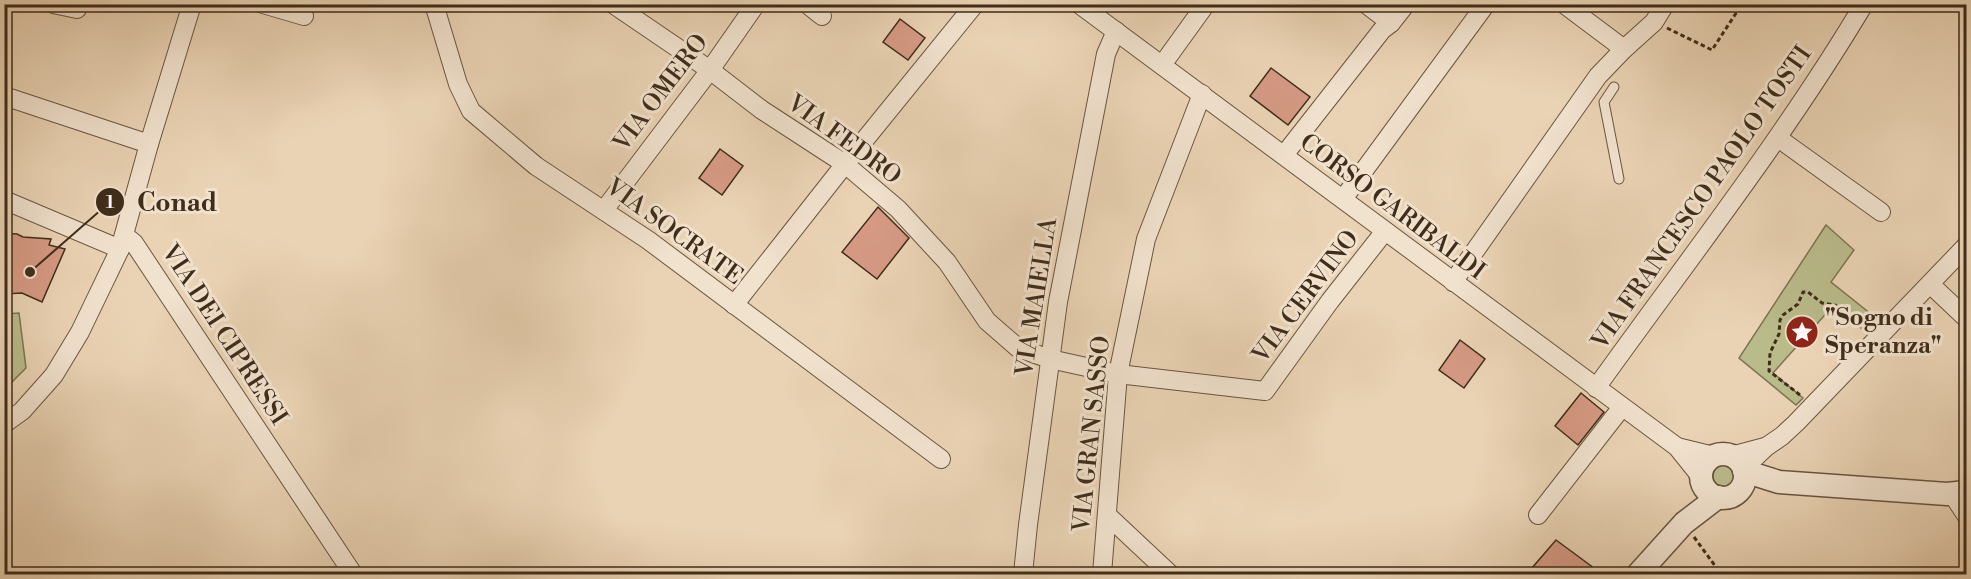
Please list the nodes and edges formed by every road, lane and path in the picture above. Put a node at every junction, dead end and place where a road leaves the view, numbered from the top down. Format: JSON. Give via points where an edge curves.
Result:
{"nodes":[{"id":1,"x":53,"y":4,"type":"edge"},
{"id":2,"x":192,"y":4,"type":"edge"},
{"id":3,"x":263,"y":4,"type":"edge"},
{"id":4,"x":434,"y":4,"type":"edge"},
{"id":5,"x":613,"y":4,"type":"edge"},
{"id":6,"x":756,"y":4,"type":"edge"},
{"id":7,"x":975,"y":4,"type":"edge"},
{"id":8,"x":1206,"y":4,"type":"edge"},
{"id":9,"x":1366,"y":4,"type":"edge"},
{"id":10,"x":1406,"y":4,"type":"edge"},
{"id":11,"x":1486,"y":4,"type":"edge"},
{"id":12,"x":1564,"y":4,"type":"edge"},
{"id":13,"x":1665,"y":4,"type":"edge"},
{"id":14,"x":1742,"y":4,"type":"edge"},
{"id":15,"x":1864,"y":4,"type":"edge"},
{"id":16,"x":78,"y":7,"type":"edge"},
{"id":17,"x":1087,"y":8,"type":"edge"},
{"id":18,"x":304,"y":16,"type":"dead end"},
{"id":19,"x":1654,"y":22,"type":"junction"},
{"id":20,"x":1391,"y":23,"type":"junction"},
{"id":21,"x":1116,"y":31,"type":"junction"},
{"id":22,"x":1624,"y":50,"type":"junction"},
{"id":23,"x":1162,"y":65,"type":"junction"},
{"id":24,"x":710,"y":70,"type":"junction"},
{"id":25,"x":1614,"y":87,"type":"dead end"},
{"id":26,"x":1202,"y":94,"type":"junction"},
{"id":27,"x":4,"y":96,"type":"edge"},
{"id":28,"x":1778,"y":138,"type":"junction"},
{"id":29,"x":149,"y":144,"type":"junction"},
{"id":30,"x":1284,"y":155,"type":"junction"},
{"id":31,"x":845,"y":164,"type":"junction"},
{"id":32,"x":1620,"y":179,"type":"dead end"},
{"id":33,"x":1343,"y":199,"type":"junction"},
{"id":34,"x":4,"y":200,"type":"edge"},
{"id":35,"x":604,"y":210,"type":"junction"},
{"id":36,"x":1881,"y":212,"type":"dead end"},
{"id":37,"x":1385,"y":231,"type":"junction"},
{"id":38,"x":122,"y":242,"type":"junction"},
{"id":39,"x":1966,"y":246,"type":"edge"},
{"id":40,"x":1453,"y":282,"type":"junction"},
{"id":41,"x":1930,"y":284,"type":"junction"},
{"id":42,"x":735,"y":305,"type":"junction"},
{"id":43,"x":1966,"y":318,"type":"edge"},
{"id":44,"x":1878,"y":339,"type":"junction"},
{"id":45,"x":1050,"y":359,"type":"junction"},
{"id":46,"x":1118,"y":374,"type":"junction"},
{"id":47,"x":1596,"y":387,"type":"junction"},
{"id":48,"x":1266,"y":391,"type":"joint"},
{"id":49,"x":1813,"y":406,"type":"junction"},
{"id":50,"x":1622,"y":407,"type":"junction"},
{"id":51,"x":4,"y":424,"type":"edge"},
{"id":52,"x":1677,"y":447,"type":"junction"},
{"id":53,"x":941,"y":459,"type":"dead end"},
{"id":54,"x":1735,"y":468,"type":"junction"},
{"id":55,"x":1708,"y":487,"type":"junction"},
{"id":56,"x":1957,"y":493,"type":"edge"},
{"id":57,"x":1107,"y":515,"type":"junction"},
{"id":58,"x":1538,"y":515,"type":"dead end"},
{"id":59,"x":1684,"y":523,"type":"junction"},
{"id":60,"x":1966,"y":523,"type":"edge"},
{"id":61,"x":354,"y":574,"type":"edge"},
{"id":62,"x":1023,"y":574,"type":"edge"},
{"id":63,"x":1102,"y":574,"type":"edge"},
{"id":64,"x":1170,"y":574,"type":"edge"},
{"id":65,"x":1638,"y":574,"type":"edge"},
{"id":66,"x":1721,"y":574,"type":"edge"}],
"edges":[{"from":1,"to":16,"type":"street"},
{"from":2,"to":29,"type":"street"},
{"from":3,"to":18,"type":"street"},
{"from":4,"to":35,"type":"street","name":"VIA SOCRATE","via":[[458,84],[471,111],[536,166]]},
{"from":5,"to":24,"type":"street","name":"VIA FEDRO"},
{"from":6,"to":24,"type":"street","name":"VIA OMERO"},
{"from":7,"to":31,"type":"street"},
{"from":8,"to":23,"type":"street"},
{"from":9,"to":20,"type":"street"},
{"from":10,"to":20,"type":"street"},
{"from":11,"to":33,"type":"street"},
{"from":12,"to":22,"type":"street"},
{"from":13,"to":19,"type":"street"},
{"from":14,"to":19,"type":"path","via":[[1712,50]]},
{"from":15,"to":28,"type":"street","name":"VIA FRANCESCO PAOLO TOSTI"},
{"from":17,"to":21,"type":"street","name":"CORSO GARIBALDI"},
{"from":19,"to":22,"type":"street"},
{"from":20,"to":30,"type":"street"},
{"from":21,"to":23,"type":"street","name":"CORSO GARIBALDI"},
{"from":21,"to":45,"type":"street","name":"VIA MAIELLA","via":[[1106,54]]},
{"from":22,"to":40,"type":"street","via":[[1598,76]]},
{"from":23,"to":26,"type":"street","name":"CORSO GARIBALDI"},
{"from":24,"to":31,"type":"street","name":"VIA FEDRO","via":[[762,110]]},
{"from":24,"to":35,"type":"street","name":"VIA OMERO"},
{"from":25,"to":32,"type":"lane","via":[[1604,102]]},
{"from":26,"to":30,"type":"street","name":"CORSO GARIBALDI"},
{"from":26,"to":46,"type":"street","name":"VIA GRAN SASSO","via":[[1146,239]]},
{"from":27,"to":29,"type":"street"},
{"from":28,"to":36,"type":"street"},
{"from":28,"to":47,"type":"street","name":"VIA FRANCESCO PAOLO TOSTI"},
{"from":29,"to":38,"type":"street"},
{"from":30,"to":33,"type":"street","name":"CORSO GARIBALDI"},
{"from":31,"to":42,"type":"street"},
{"from":31,"to":45,"type":"street","name":"VIA FEDRO","via":[[898,209],[947,262],[987,321],[1018,348]]},
{"from":33,"to":37,"type":"street","name":"CORSO GARIBALDI"},
{"from":34,"to":38,"type":"street"},
{"from":35,"to":42,"type":"street","name":"VIA SOCRATE"},
{"from":37,"to":40,"type":"street","name":"CORSO GARIBALDI"},
{"from":37,"to":48,"type":"street","name":"VIA CERVINO"},
{"from":38,"to":51,"type":"street","via":[[80,332],[54,375],[22,411]]},
{"from":38,"to":61,"type":"street","name":"VIA DEI CIPRESSI","via":[[134,243]]},
{"from":39,"to":41,"type":"street"},
{"from":40,"to":47,"type":"street","name":"CORSO GARIBALDI"},
{"from":41,"to":43,"type":"street"},
{"from":41,"to":44,"type":"street"},
{"from":42,"to":53,"type":"street","name":"VIA SOCRATE"},
{"from":44,"to":49,"type":"street"},
{"from":44,"to":49,"type":"path","via":[[1835,305],[1822,303],[1803,292],[1798,304],[1780,320],[1768,363],[1769,371]]},
{"from":45,"to":46,"type":"street","name":"VIA FEDRO"},
{"from":45,"to":62,"type":"street","name":"VIA MAIELLA"},
{"from":46,"to":48,"type":"street","name":"VIA FEDRO"},
{"from":46,"to":57,"type":"street","name":"VIA GRAN SASSO"},
{"from":47,"to":50,"type":"street","name":"CORSO GARIBALDI"},
{"from":49,"to":54,"type":"street","via":[[1782,436]]},
{"from":50,"to":52,"type":"street","name":"CORSO GARIBALDI"},
{"from":50,"to":58,"type":"street"},
{"from":52,"to":54,"type":"street","name":"CORSO GARIBALDI"},
{"from":52,"to":55,"type":"street","name":"CORSO GARIBALDI"},
{"from":54,"to":55,"type":"street","via":[[1730,496]]},
{"from":54,"to":55,"type":"street","via":[[1704,464]]},
{"from":54,"to":56,"type":"street","via":[[1779,482]]},
{"from":55,"to":59,"type":"street"},
{"from":56,"to":60,"type":"lane"},
{"from":57,"to":63,"type":"street","name":"VIA GRAN SASSO"},
{"from":57,"to":64,"type":"street"},
{"from":59,"to":65,"type":"street"},
{"from":59,"to":66,"type":"path"}]}
